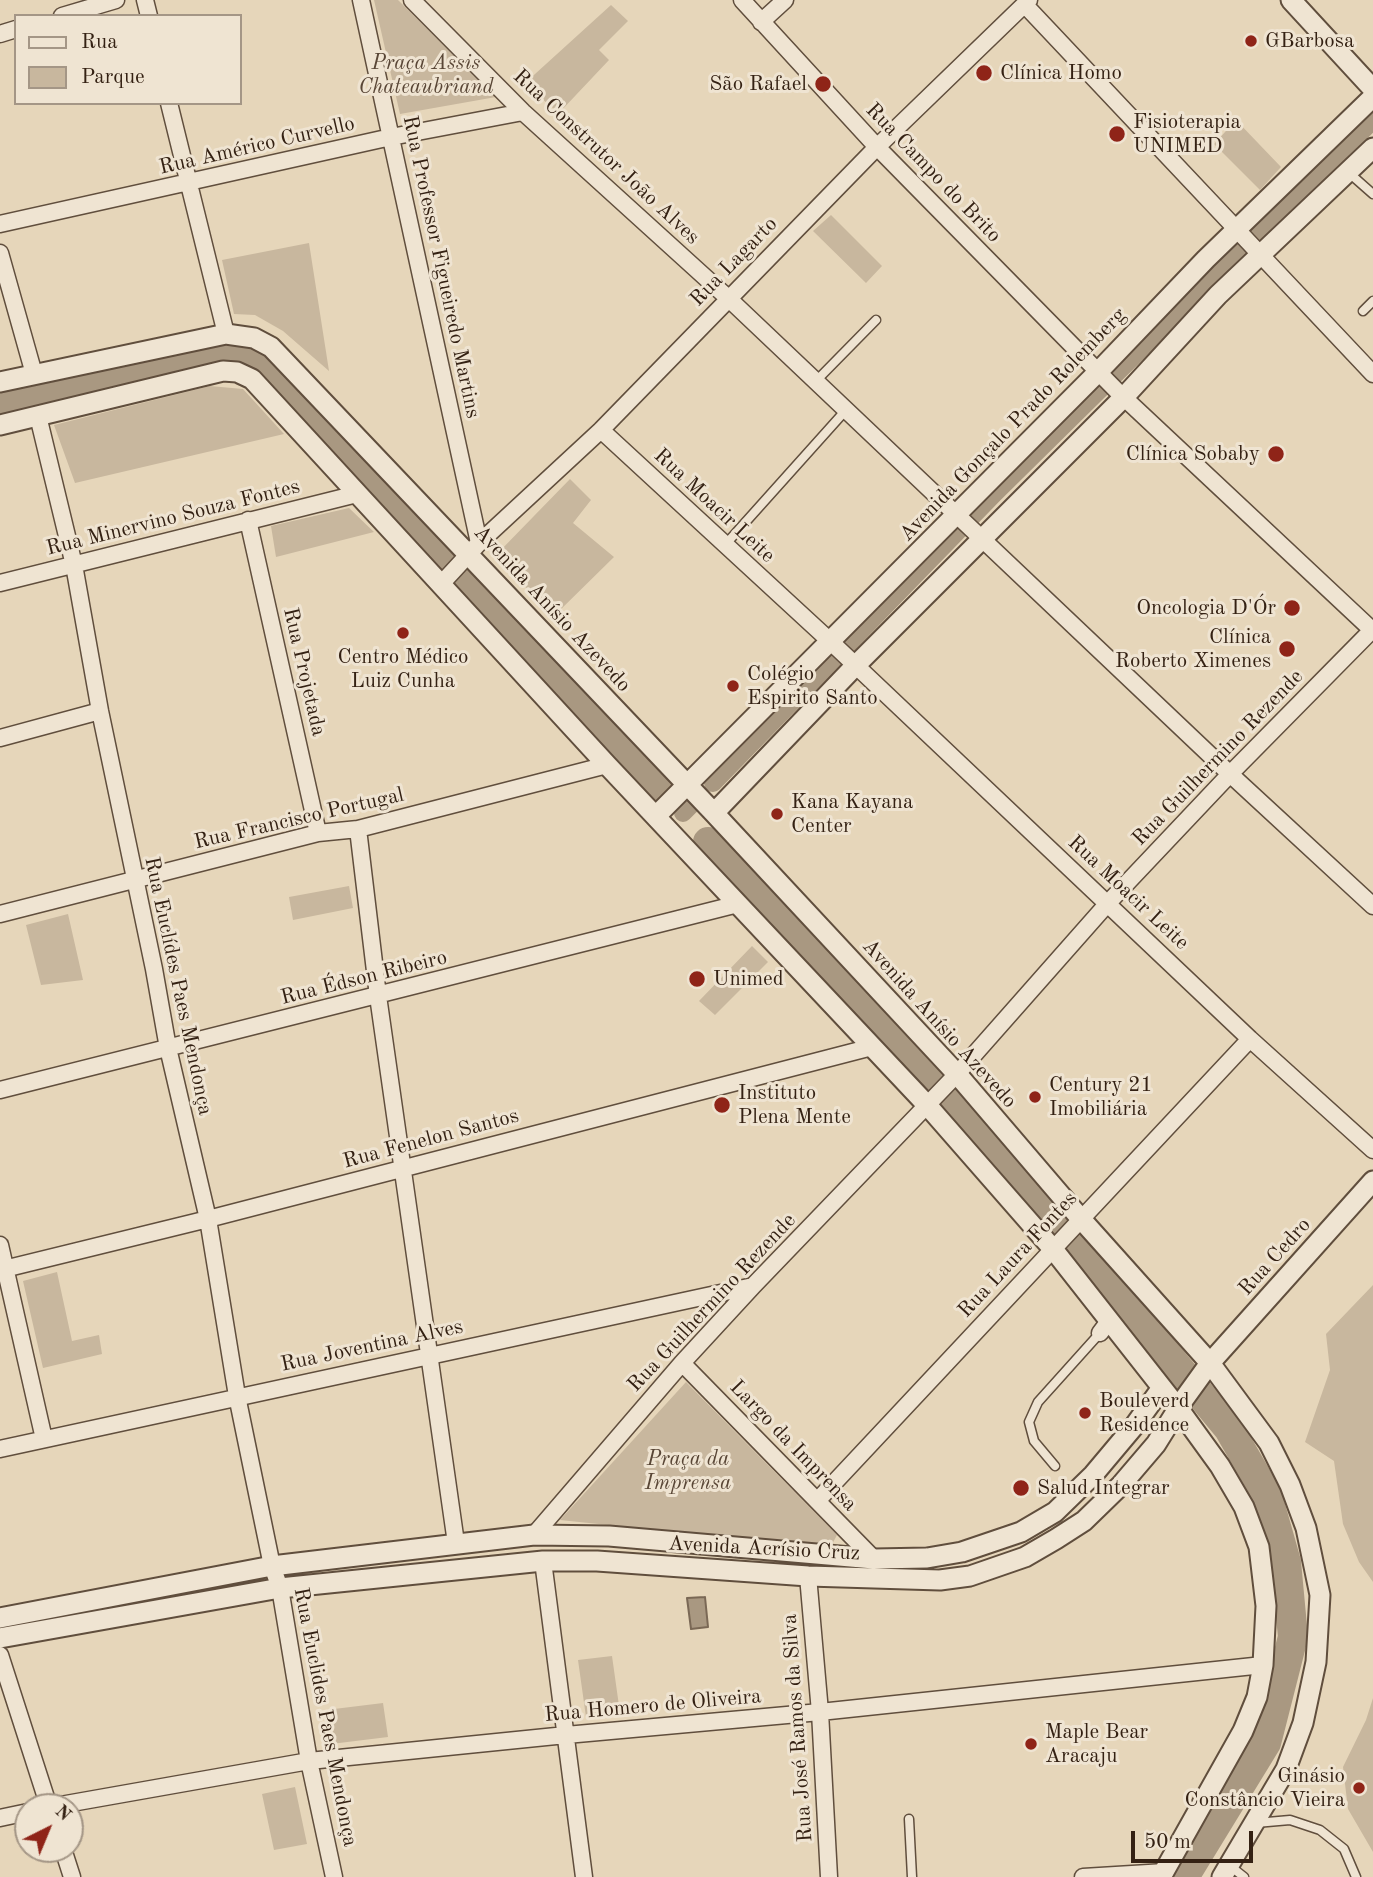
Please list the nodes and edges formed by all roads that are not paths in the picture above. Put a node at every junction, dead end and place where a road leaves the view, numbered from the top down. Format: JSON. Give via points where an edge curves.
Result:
{"nodes":[{"id":1,"x":116,"y":0,"type":"edge"},
{"id":2,"x":361,"y":0,"type":"edge"},
{"id":3,"x":412,"y":0,"type":"edge"},
{"id":4,"x":742,"y":0,"type":"edge"},
{"id":5,"x":785,"y":0,"type":"edge"},
{"id":6,"x":1291,"y":0,"type":"edge"},
{"id":7,"x":1027,"y":2,"type":"edge"},
{"id":8,"x":69,"y":14,"type":"edge"},
{"id":9,"x":761,"y":22,"type":"junction"},
{"id":10,"x":1373,"y":89,"type":"edge"},
{"id":11,"x":1373,"y":97,"type":"edge"},
{"id":12,"x":169,"y":105,"type":"edge"},
{"id":13,"x":523,"y":112,"type":"junction"},
{"id":14,"x":391,"y":136,"type":"junction"},
{"id":15,"x":877,"y":147,"type":"junction"},
{"id":16,"x":1373,"y":148,"type":"edge"},
{"id":17,"x":1348,"y":172,"type":"junction"},
{"id":18,"x":187,"y":183,"type":"junction"},
{"id":19,"x":1373,"y":194,"type":"edge"},
{"id":20,"x":0,"y":224,"type":"edge"},
{"id":21,"x":1239,"y":231,"type":"junction"},
{"id":22,"x":1259,"y":252,"type":"junction"},
{"id":23,"x":0,"y":253,"type":"edge"},
{"id":24,"x":728,"y":298,"type":"junction"},
{"id":25,"x":1373,"y":301,"type":"edge"},
{"id":26,"x":1363,"y":311,"type":"dead end"},
{"id":27,"x":876,"y":320,"type":"dead end"},
{"id":28,"x":226,"y":334,"type":"junction"},
{"id":29,"x":34,"y":374,"type":"junction"},
{"id":30,"x":1100,"y":374,"type":"junction"},
{"id":31,"x":1373,"y":374,"type":"edge"},
{"id":32,"x":816,"y":381,"type":"junction"},
{"id":33,"x":0,"y":382,"type":"edge"},
{"id":34,"x":1121,"y":395,"type":"junction"},
{"id":35,"x":846,"y":410,"type":"junction"},
{"id":36,"x":38,"y":416,"type":"junction"},
{"id":37,"x":0,"y":425,"type":"edge"},
{"id":38,"x":601,"y":430,"type":"junction"},
{"id":39,"x":357,"y":494,"type":"junction"},
{"id":40,"x":248,"y":520,"type":"junction"},
{"id":41,"x":969,"y":526,"type":"junction"},
{"id":42,"x":725,"y":545,"type":"junction"},
{"id":43,"x":470,"y":553,"type":"junction"},
{"id":44,"x":74,"y":565,"type":"junction"},
{"id":45,"x":446,"y":579,"type":"junction"},
{"id":46,"x":0,"y":583,"type":"edge"},
{"id":47,"x":1373,"y":630,"type":"edge"},
{"id":48,"x":834,"y":645,"type":"junction"},
{"id":49,"x":852,"y":663,"type":"junction"},
{"id":50,"x":100,"y":711,"type":"junction"},
{"id":51,"x":0,"y":738,"type":"edge"},
{"id":52,"x":607,"y":765,"type":"junction"},
{"id":53,"x":1230,"y":774,"type":"junction"},
{"id":54,"x":686,"y":785,"type":"junction"},
{"id":55,"x":714,"y":813,"type":"junction"},
{"id":56,"x":657,"y":815,"type":"junction"},
{"id":57,"x":358,"y":829,"type":"junction"},
{"id":58,"x":318,"y":833,"type":"junction"},
{"id":59,"x":134,"y":880,"type":"junction"},
{"id":60,"x":1108,"y":903,"type":"junction"},
{"id":61,"x":738,"y":905,"type":"junction"},
{"id":62,"x":1373,"y":906,"type":"edge"},
{"id":63,"x":0,"y":914,"type":"edge"},
{"id":64,"x":378,"y":996,"type":"junction"},
{"id":65,"x":1250,"y":1039,"type":"junction"},
{"id":66,"x":872,"y":1046,"type":"junction"},
{"id":67,"x":167,"y":1048,"type":"junction"},
{"id":68,"x":955,"y":1076,"type":"junction"},
{"id":69,"x":0,"y":1090,"type":"edge"},
{"id":70,"x":930,"y":1101,"type":"junction"},
{"id":71,"x":1373,"y":1150,"type":"edge"},
{"id":72,"x":403,"y":1168,"type":"junction"},
{"id":73,"x":1373,"y":1181,"type":"edge"},
{"id":74,"x":208,"y":1219,"type":"junction"},
{"id":75,"x":1078,"y":1222,"type":"junction"},
{"id":76,"x":0,"y":1245,"type":"edge"},
{"id":77,"x":1056,"y":1245,"type":"junction"},
{"id":78,"x":3,"y":1269,"type":"edge"},
{"id":79,"x":753,"y":1286,"type":"junction"},
{"id":80,"x":1105,"y":1327,"type":"junction"},
{"id":81,"x":429,"y":1355,"type":"junction"},
{"id":82,"x":682,"y":1363,"type":"junction"},
{"id":83,"x":1206,"y":1368,"type":"junction"},
{"id":84,"x":1161,"y":1389,"type":"junction"},
{"id":85,"x":237,"y":1396,"type":"junction"},
{"id":86,"x":1181,"y":1403,"type":"junction"},
{"id":87,"x":44,"y":1439,"type":"junction"},
{"id":88,"x":0,"y":1449,"type":"edge"},
{"id":89,"x":1055,"y":1466,"type":"dead end"},
{"id":90,"x":818,"y":1500,"type":"junction"},
{"id":91,"x":534,"y":1535,"type":"junction"},
{"id":92,"x":456,"y":1543,"type":"junction"},
{"id":93,"x":874,"y":1559,"type":"junction"},
{"id":94,"x":544,"y":1561,"type":"junction"},
{"id":95,"x":272,"y":1566,"type":"junction"},
{"id":96,"x":808,"y":1576,"type":"junction"},
{"id":97,"x":281,"y":1588,"type":"junction"},
{"id":98,"x":0,"y":1618,"type":"edge"},
{"id":99,"x":0,"y":1638,"type":"edge"},
{"id":100,"x":0,"y":1656,"type":"edge"},
{"id":101,"x":1263,"y":1665,"type":"junction"},
{"id":102,"x":820,"y":1712,"type":"junction"},
{"id":103,"x":566,"y":1735,"type":"junction"},
{"id":104,"x":309,"y":1762,"type":"junction"},
{"id":105,"x":44,"y":1793,"type":"edge"},
{"id":106,"x":84,"y":1801,"type":"edge"},
{"id":107,"x":909,"y":1819,"type":"dead end"},
{"id":108,"x":1254,"y":1823,"type":"junction"},
{"id":109,"x":1232,"y":1873,"type":"edge"},
{"id":110,"x":1163,"y":1874,"type":"edge"},
{"id":111,"x":334,"y":1877,"type":"edge"},
{"id":112,"x":584,"y":1877,"type":"edge"},
{"id":113,"x":829,"y":1877,"type":"edge"},
{"id":114,"x":912,"y":1877,"type":"edge"},
{"id":115,"x":1083,"y":1877,"type":"edge"},
{"id":116,"x":1356,"y":1877,"type":"edge"}],
"edges":[{"from":1,"to":8,"type":"street"},
{"from":2,"to":14,"type":"street","name":"Rua Professor Figueiredo Martins"},
{"from":3,"to":13,"type":"street","name":"Rua Construtor João Alves"},
{"from":4,"to":9,"type":"street","name":"Rua Campo do Brito"},
{"from":5,"to":9,"type":"street"},
{"from":6,"to":10,"type":"street"},
{"from":7,"to":15,"type":"street","name":"Rua Lagarto"},
{"from":7,"to":21,"type":"street"},
{"from":9,"to":15,"type":"street","name":"Rua Campo do Brito"},
{"from":11,"to":21,"type":"street","name":"Avenida Gonçalo Prado Rolemberg"},
{"from":12,"to":18,"type":"street"},
{"from":13,"to":14,"type":"street","name":"Rua Américo Curvello"},
{"from":13,"to":24,"type":"street","name":"Rua Construtor João Alves"},
{"from":14,"to":18,"type":"street","name":"Rua Américo Curvello"},
{"from":14,"to":43,"type":"street","name":"Rua Professor Figueiredo Martins"},
{"from":15,"to":24,"type":"street","name":"Rua Lagarto"},
{"from":15,"to":30,"type":"street","name":"Rua Campo do Brito"},
{"from":16,"to":17,"type":"street","name":"Avenida Gonçalo Prado Rolemberg"},
{"from":17,"to":19,"type":"lane"},
{"from":17,"to":22,"type":"street","name":"Avenida Gonçalo Prado Rolemberg"},
{"from":18,"to":20,"type":"street","name":"Rua Américo Curvello"},
{"from":18,"to":28,"type":"street"},
{"from":21,"to":22,"type":"street"},
{"from":21,"to":30,"type":"street","name":"Avenida Gonçalo Prado Rolemberg"},
{"from":22,"to":31,"type":"street"},
{"from":22,"to":34,"type":"street","name":"Avenida Gonçalo Prado Rolemberg"},
{"from":23,"to":29,"type":"street"},
{"from":24,"to":32,"type":"street","name":"Rua Construtor João Alves"},
{"from":24,"to":38,"type":"street","name":"Rua Lagarto"},
{"from":25,"to":26,"type":"lane"},
{"from":27,"to":32,"type":"lane"},
{"from":28,"to":29,"type":"street"},
{"from":28,"to":43,"type":"street","name":"Avenida Anísio Azevedo","via":[[271,346]]},
{"from":29,"to":33,"type":"street"},
{"from":30,"to":34,"type":"street","name":"Rua Campo do Brito"},
{"from":30,"to":41,"type":"street","name":"Avenida Gonçalo Prado Rolemberg"},
{"from":32,"to":35,"type":"street","name":"Rua Construtor João Alves"},
{"from":34,"to":41,"type":"street","name":"Avenida Gonçalo Prado Rolemberg"},
{"from":34,"to":47,"type":"street"},
{"from":35,"to":41,"type":"street","name":"Rua Construtor João Alves"},
{"from":35,"to":42,"type":"lane"},
{"from":36,"to":37,"type":"street"},
{"from":36,"to":39,"type":"street","via":[[223,371],[237,372],[252,379]]},
{"from":36,"to":44,"type":"street","name":"Rua Euclídes Paes Mendonça"},
{"from":38,"to":42,"type":"street","name":"Rua Moacir Leite"},
{"from":38,"to":43,"type":"street","name":"Rua Lagarto"},
{"from":39,"to":40,"type":"street","name":"Rua Minervino Souza Fontes"},
{"from":39,"to":45,"type":"street"},
{"from":40,"to":44,"type":"street","name":"Rua Minervino Souza Fontes"},
{"from":40,"to":58,"type":"street","name":"Rua Projetada"},
{"from":41,"to":48,"type":"street","name":"Avenida Gonçalo Prado Rolemberg"},
{"from":41,"to":49,"type":"street","name":"Avenida Gonçalo Prado Rolemberg"},
{"from":41,"to":53,"type":"street","name":"Rua Construtor João Alves"},
{"from":42,"to":48,"type":"street","name":"Rua Moacir Leite"},
{"from":43,"to":45,"type":"street","name":"Rua Lagarto"},
{"from":43,"to":54,"type":"street","name":"Avenida Anísio Azevedo"},
{"from":44,"to":46,"type":"street","name":"Rua Minervino Souza Fontes"},
{"from":44,"to":50,"type":"street","name":"Rua Euclídes Paes Mendonça"},
{"from":45,"to":52,"type":"street"},
{"from":47,"to":53,"type":"street","name":"Rua Guilhermino Rezende"},
{"from":48,"to":49,"type":"street","name":"Rua Moacir Leite"},
{"from":48,"to":54,"type":"street","name":"Avenida Gonçalo Prado Rolemberg"},
{"from":49,"to":55,"type":"street","name":"Avenida Gonçalo Prado Rolemberg"},
{"from":49,"to":60,"type":"street","name":"Rua Moacir Leite"},
{"from":50,"to":51,"type":"street"},
{"from":50,"to":59,"type":"street","name":"Rua Euclídes Paes Mendonça"},
{"from":52,"to":56,"type":"street"},
{"from":52,"to":57,"type":"street","name":"Rua Francisco Portugal"},
{"from":53,"to":60,"type":"street","name":"Rua Guilhermino Rezende"},
{"from":53,"to":62,"type":"street","name":"Rua Construtor João Alves"},
{"from":54,"to":55,"type":"street","name":"Avenida Anísio Azevedo"},
{"from":54,"to":56,"type":"street","name":"Avenida Gonçalo Prado Rolemberg"},
{"from":55,"to":68,"type":"street","name":"Avenida Anísio Azevedo"},
{"from":56,"to":61,"type":"street"},
{"from":57,"to":58,"type":"street","name":"Rua Francisco Portugal"},
{"from":57,"to":64,"type":"street"},
{"from":58,"to":59,"type":"street","name":"Rua Francisco Portugal"},
{"from":59,"to":63,"type":"street","name":"Rua Francisco Portugal"},
{"from":59,"to":67,"type":"street","name":"Rua Euclídes Paes Mendonça"},
{"from":60,"to":65,"type":"street","name":"Rua Moacir Leite"},
{"from":60,"to":68,"type":"street","name":"Rua Guilhermino Rezende"},
{"from":61,"to":64,"type":"street","name":"Rua Édson Ribeiro"},
{"from":61,"to":66,"type":"street"},
{"from":64,"to":67,"type":"street","name":"Rua Édson Ribeiro"},
{"from":64,"to":72,"type":"street"},
{"from":65,"to":71,"type":"street","name":"Rua Moacir Leite"},
{"from":65,"to":75,"type":"street","name":"Rua Laura Fontes"},
{"from":66,"to":70,"type":"street"},
{"from":66,"to":72,"type":"street","name":"Rua Fenelon Santos"},
{"from":67,"to":69,"type":"street","name":"Rua Édson Ribeiro"},
{"from":67,"to":74,"type":"street","name":"Rua Euclídes Paes Mendonça"},
{"from":68,"to":70,"type":"street","name":"Rua Guilhermino Rezende"},
{"from":68,"to":75,"type":"street","name":"Avenida Anísio Azevedo"},
{"from":70,"to":77,"type":"street"},
{"from":70,"to":79,"type":"street","name":"Rua Guilhermino Rezende"},
{"from":72,"to":74,"type":"street","name":"Rua Fenelon Santos"},
{"from":72,"to":81,"type":"street"},
{"from":73,"to":83,"type":"street","name":"Rua Cedro"},
{"from":74,"to":78,"type":"street","name":"Rua Fenelon Santos"},
{"from":74,"to":85,"type":"street","name":"Rua Euclídes Paes Mendonça"},
{"from":75,"to":77,"type":"street","name":"Rua Laura Fontes"},
{"from":75,"to":83,"type":"street","name":"Avenida Anísio Azevedo"},
{"from":76,"to":78,"type":"street"},
{"from":77,"to":80,"type":"street"},
{"from":77,"to":90,"type":"street","name":"Rua Laura Fontes"},
{"from":78,"to":87,"type":"street"},
{"from":79,"to":81,"type":"street","name":"Rua Joventina Alves"},
{"from":79,"to":82,"type":"street","name":"Rua Guilhermino Rezende"},
{"from":80,"to":84,"type":"street"},
{"from":80,"to":89,"type":"lane","via":[[1038,1402],[1029,1422],[1034,1441]]},
{"from":81,"to":85,"type":"street","name":"Rua Joventina Alves"},
{"from":81,"to":92,"type":"street"},
{"from":82,"to":90,"type":"street","name":"Largo da Imprensa"},
{"from":82,"to":91,"type":"street","name":"Rua Guilhermino Rezende"},
{"from":83,"to":86,"type":"street","name":"Rua Cedro"},
{"from":83,"to":108,"type":"street","name":"Avenida Anísio Azevedo","via":[[1269,1443],[1306,1528],[1320,1595],[1316,1662],[1303,1723],[1286,1769]]},
{"from":84,"to":86,"type":"street"},
{"from":84,"to":93,"type":"street","name":"Avenida Acrísio Cruz","via":[[1079,1491],[1021,1532],[962,1552]]},
{"from":85,"to":87,"type":"street","name":"Rua Joventina Alves"},
{"from":85,"to":95,"type":"street","name":"Rua Euclídes Paes Mendonça"},
{"from":86,"to":96,"type":"street","name":"Avenida Acrísio Cruz","via":[[1156,1444],[1121,1485],[1084,1521],[1025,1557],[970,1576],[940,1580]]},
{"from":86,"to":101,"type":"street","via":[[1244,1507],[1259,1547],[1266,1605]]},
{"from":87,"to":88,"type":"street","name":"Rua Joventina Alves"},
{"from":90,"to":93,"type":"street","name":"Largo da Imprensa"},
{"from":91,"to":92,"type":"street","name":"Avenida Acrísio Cruz"},
{"from":91,"to":93,"type":"street","name":"Avenida Acrísio Cruz","via":[[609,1536]]},
{"from":92,"to":95,"type":"street","name":"Avenida Acrísio Cruz"},
{"from":94,"to":96,"type":"street","name":"Avenida Acrísio Cruz"},
{"from":94,"to":97,"type":"street","name":"Avenida Acrísio Cruz"},
{"from":94,"to":103,"type":"street"},
{"from":95,"to":97,"type":"street","name":"Rua Euclides Paes Mendonça"},
{"from":95,"to":98,"type":"street","name":"Avenida Acrísio Cruz"},
{"from":96,"to":102,"type":"street","name":"Rua José Ramos da Silva"},
{"from":97,"to":99,"type":"street","name":"Avenida Acrísio Cruz"},
{"from":97,"to":104,"type":"street","name":"Rua Euclides Paes Mendonça"},
{"from":100,"to":105,"type":"street"},
{"from":101,"to":102,"type":"street","name":"Rua Homero de Oliveira"},
{"from":101,"to":110,"type":"street","via":[[1243,1731]]},
{"from":102,"to":103,"type":"street","name":"Rua Homero de Oliveira"},
{"from":102,"to":113,"type":"street","name":"Rua José Ramos da Silva"},
{"from":103,"to":104,"type":"street","name":"Rua Homero de Oliveira"},
{"from":103,"to":112,"type":"street"},
{"from":104,"to":106,"type":"street","name":"Rua Homero de Oliveira"},
{"from":104,"to":111,"type":"street","name":"Rua Euclides Paes Mendonça"},
{"from":107,"to":114,"type":"lane"},
{"from":108,"to":109,"type":"street","name":"Avenida Anísio Azevedo"},
{"from":108,"to":116,"type":"lane","via":[[1290,1820],[1320,1830],[1344,1849]]},
{"from":110,"to":115,"type":"street"}]}
